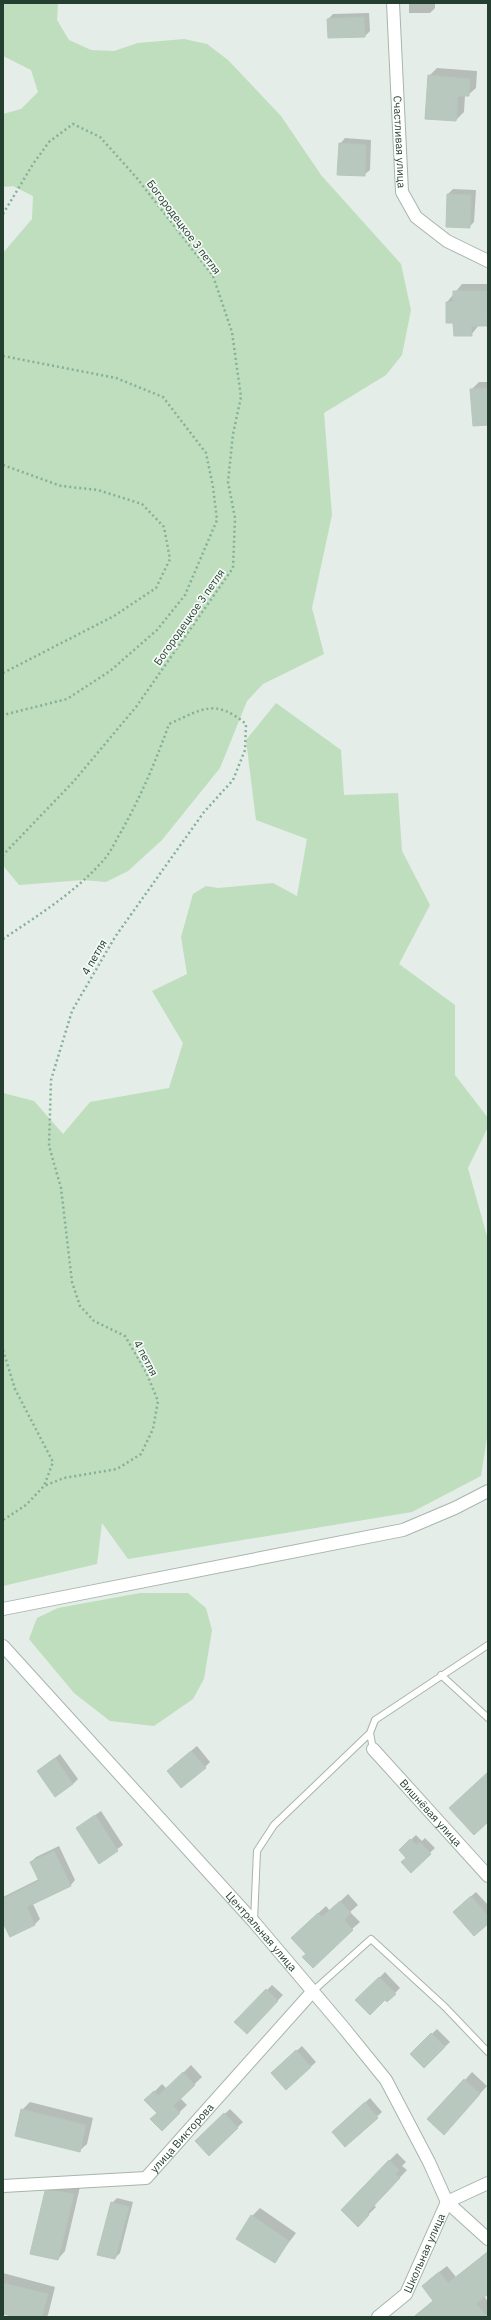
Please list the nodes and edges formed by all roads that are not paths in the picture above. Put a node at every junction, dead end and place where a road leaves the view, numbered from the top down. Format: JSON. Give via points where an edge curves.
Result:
{"nodes":[{"id":1,"x":393,"y":3,"type":"edge"},
{"id":2,"x":488,"y":262,"type":"edge"},
{"id":3,"x":488,"y":1491,"type":"edge"},
{"id":4,"x":3,"y":1609,"type":"edge"},
{"id":5,"x":488,"y":1645,"type":"edge"},
{"id":6,"x":3,"y":1646,"type":"edge"},
{"id":7,"x":441,"y":1675,"type":"junction"},
{"id":8,"x":488,"y":1718,"type":"edge"},
{"id":9,"x":370,"y":1733,"type":"junction"},
{"id":10,"x":373,"y":1749,"type":"joint"},
{"id":11,"x":488,"y":1876,"type":"edge"},
{"id":12,"x":254,"y":1922,"type":"junction"},
{"id":13,"x":313,"y":1991,"type":"junction"},
{"id":14,"x":488,"y":2052,"type":"edge"},
{"id":15,"x":488,"y":2183,"type":"edge"},
{"id":16,"x":3,"y":2186,"type":"edge"},
{"id":17,"x":447,"y":2202,"type":"junction"},
{"id":18,"x":488,"y":2239,"type":"edge"},
{"id":19,"x":378,"y":2317,"type":"edge"}],
"edges":[{"from":1,"to":2,"type":"street","name":"Счастливая улица","via":[[402,192],[416,217],[447,240]]},
{"from":3,"to":4,"type":"street","via":[[403,1530]]},
{"from":5,"to":7,"type":"lane"},
{"from":6,"to":12,"type":"street","name":"Центральная улица"},
{"from":7,"to":8,"type":"lane"},
{"from":7,"to":9,"type":"lane","via":[[375,1720]]},
{"from":9,"to":10,"type":"lane"},
{"from":9,"to":12,"type":"lane","via":[[274,1825],[257,1851]]},
{"from":10,"to":11,"type":"street","name":"Вишнёвая улица"},
{"from":12,"to":13,"type":"street","name":"Центральная улица"},
{"from":13,"to":14,"type":"lane","via":[[371,1939],[445,2007]]},
{"from":13,"to":16,"type":"street","name":"улица Викторова","via":[[146,2178]]},
{"from":13,"to":17,"type":"street","name":"Центральная улица","via":[[386,2080]]},
{"from":15,"to":17,"type":"street"},
{"from":17,"to":18,"type":"street","name":"Центральная улица"},
{"from":17,"to":19,"type":"street","name":"Школьная улица","via":[[406,2294]]}]}
